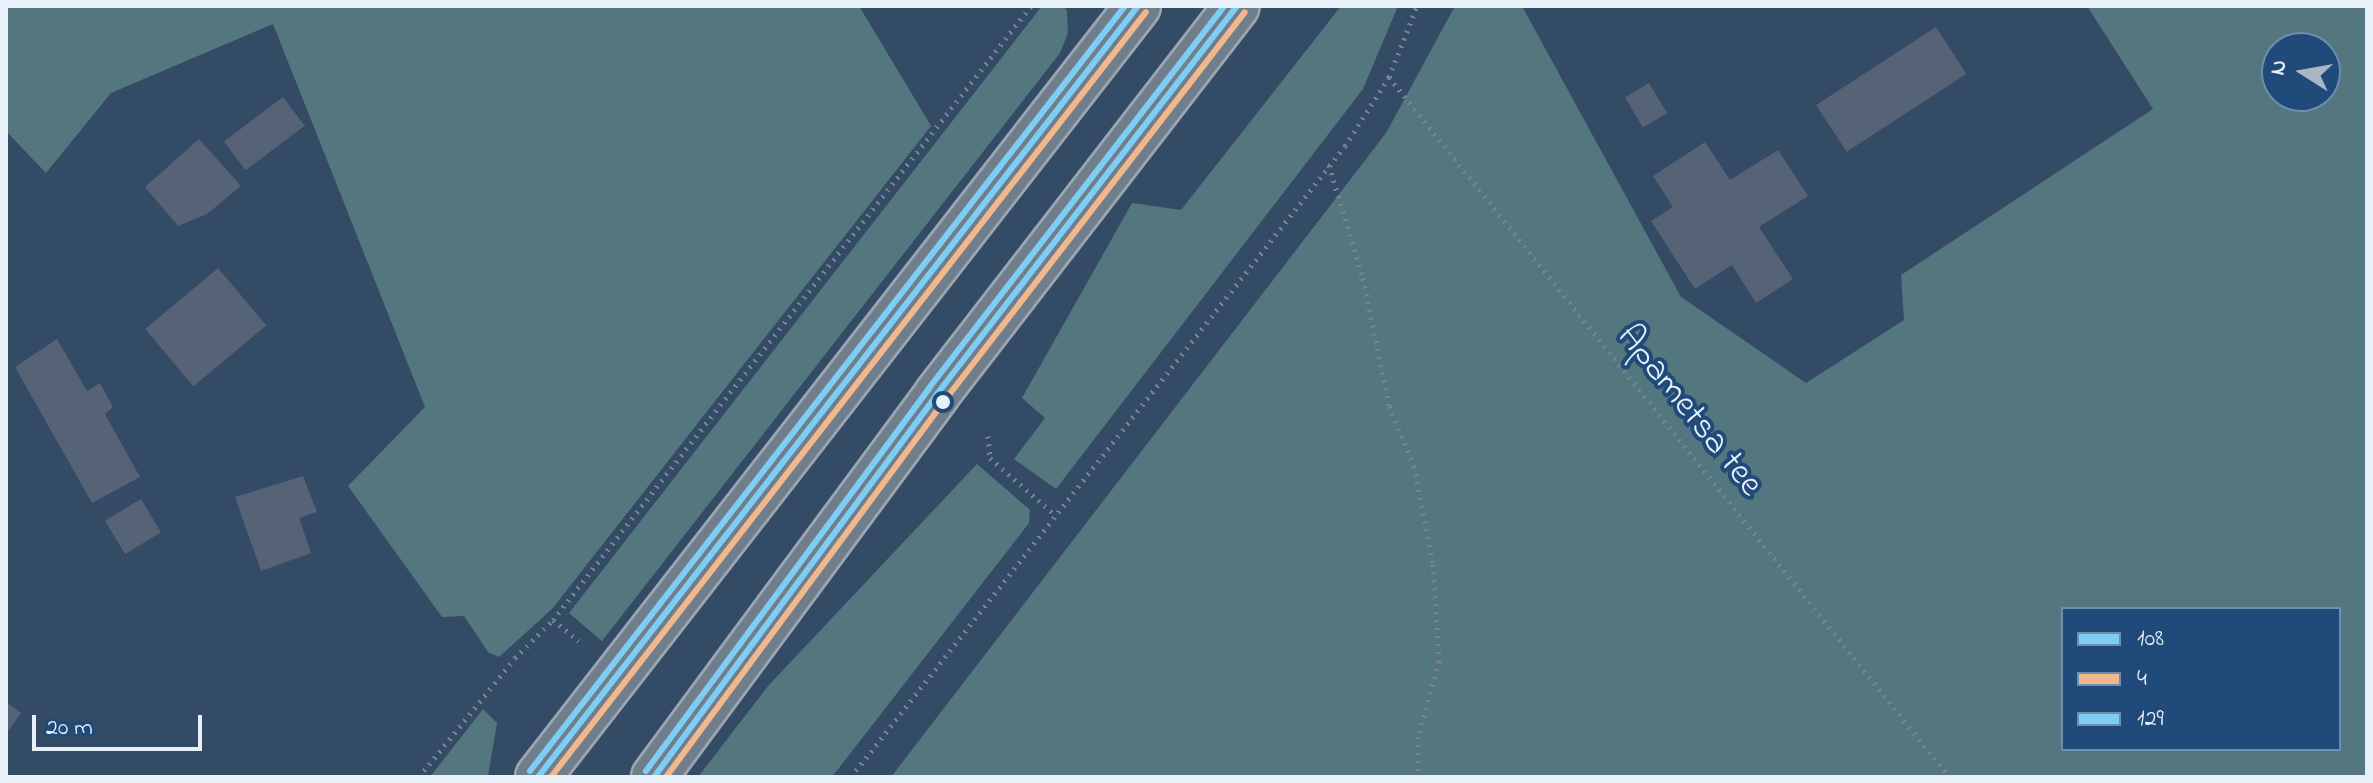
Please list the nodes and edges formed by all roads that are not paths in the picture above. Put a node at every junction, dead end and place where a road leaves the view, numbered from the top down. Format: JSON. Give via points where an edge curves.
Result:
{"nodes":[{"id":1,"x":1138,"y":6,"type":"edge"},
{"id":2,"x":1237,"y":6,"type":"edge"},
{"id":3,"x":538,"y":777,"type":"edge"},
{"id":4,"x":654,"y":777,"type":"edge"}],
"edges":[{"from":1,"to":3,"type":"street"},
{"from":2,"to":4,"type":"street","via":[[937,394]]}]}
